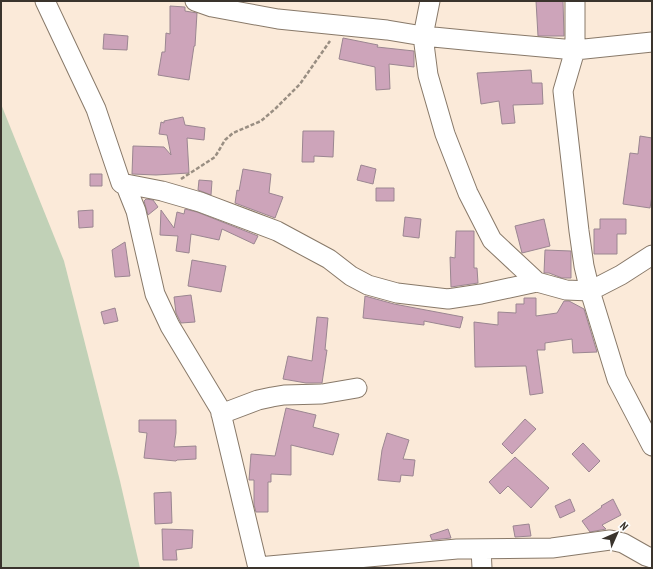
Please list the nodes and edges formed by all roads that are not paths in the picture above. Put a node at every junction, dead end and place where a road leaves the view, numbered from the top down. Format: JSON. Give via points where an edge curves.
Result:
{"nodes":[{"id":1,"x":45,"y":1,"type":"edge"},
{"id":2,"x":195,"y":1,"type":"edge"},
{"id":3,"x":430,"y":1,"type":"edge"},
{"id":4,"x":575,"y":1,"type":"edge"},
{"id":5,"x":423,"y":36,"type":"junction"},
{"id":6,"x":652,"y":42,"type":"edge"},
{"id":7,"x":575,"y":50,"type":"junction"},
{"id":8,"x":121,"y":183,"type":"junction"},
{"id":9,"x":652,"y":255,"type":"edge"},
{"id":10,"x":537,"y":282,"type":"junction"},
{"id":11,"x":590,"y":291,"type":"junction"},
{"id":12,"x":357,"y":388,"type":"dead end"},
{"id":13,"x":221,"y":414,"type":"junction"},
{"id":14,"x":652,"y":446,"type":"edge"},
{"id":15,"x":481,"y":549,"type":"junction"},
{"id":16,"x":652,"y":558,"type":"edge"},
{"id":17,"x":258,"y":568,"type":"edge"},
{"id":18,"x":482,"y":568,"type":"edge"}],
"edges":[{"from":1,"to":8,"type":"street","via":[[96,109]]},
{"from":2,"to":5,"type":"street","via":[[212,7],[278,19]]},
{"from":3,"to":5,"type":"street"},
{"from":4,"to":7,"type":"street"},
{"from":5,"to":7,"type":"street"},
{"from":5,"to":10,"type":"street","via":[[428,75],[443,127],[468,193],[492,240]]},
{"from":6,"to":7,"type":"street"},
{"from":7,"to":11,"type":"street","via":[[564,91],[579,231]]},
{"from":8,"to":10,"type":"street","via":[[200,202],[277,231],[329,259],[368,285],[397,293],[448,299]]},
{"from":8,"to":13,"type":"street","via":[[126,186],[136,211],[156,294],[170,326]]},
{"from":9,"to":11,"type":"street"},
{"from":10,"to":11,"type":"street","via":[[566,290]]},
{"from":11,"to":14,"type":"street","via":[[617,379]]},
{"from":12,"to":13,"type":"street","via":[[322,394],[272,397]]},
{"from":13,"to":17,"type":"street"},
{"from":15,"to":16,"type":"street","via":[[552,548],[610,540],[623,543]]},
{"from":15,"to":17,"type":"street","via":[[457,549]]},
{"from":15,"to":18,"type":"street"}]}
